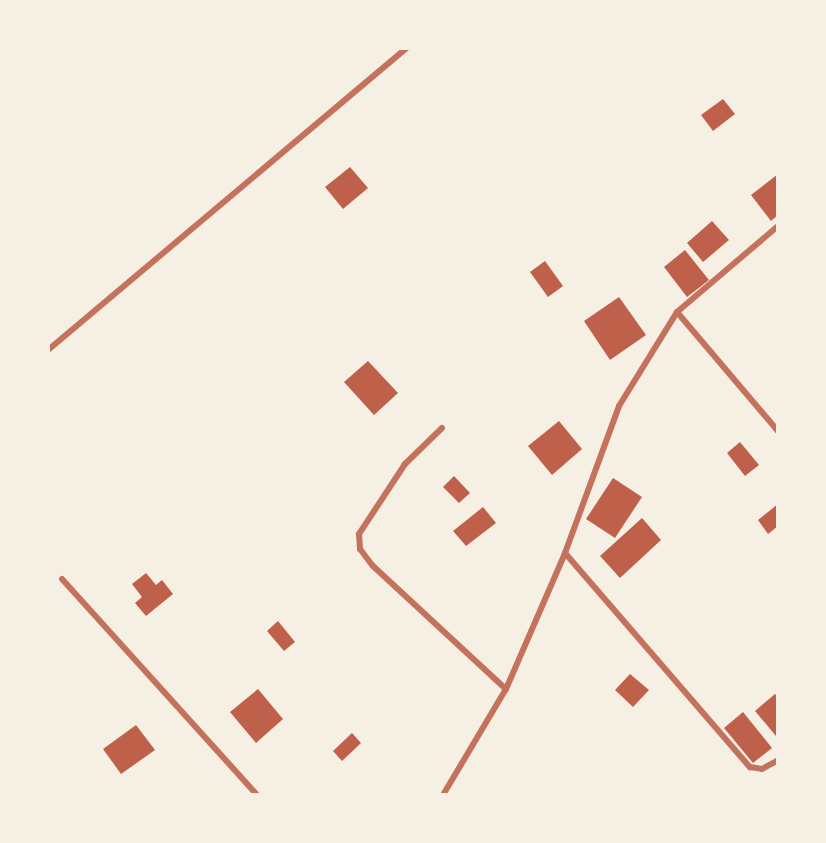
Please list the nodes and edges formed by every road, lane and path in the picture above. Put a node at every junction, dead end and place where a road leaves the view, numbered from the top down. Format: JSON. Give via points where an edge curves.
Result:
{"nodes":[{"id":1,"x":407,"y":48,"type":"edge"},
{"id":2,"x":778,"y":226,"type":"edge"},
{"id":3,"x":677,"y":312,"type":"junction"},
{"id":4,"x":48,"y":350,"type":"edge"},
{"id":5,"x":442,"y":428,"type":"dead end"},
{"id":6,"x":778,"y":431,"type":"edge"},
{"id":7,"x":565,"y":553,"type":"junction"},
{"id":8,"x":62,"y":579,"type":"dead end"},
{"id":9,"x":506,"y":689,"type":"junction"},
{"id":10,"x":778,"y":760,"type":"edge"},
{"id":11,"x":257,"y":795,"type":"edge"},
{"id":12,"x":443,"y":795,"type":"edge"}],
"edges":[{"from":1,"to":4,"type":"street"},
{"from":2,"to":3,"type":"street"},
{"from":3,"to":6,"type":"street"},
{"from":3,"to":7,"type":"street","via":[[620,406]]},
{"from":5,"to":9,"type":"street","via":[[405,464],[359,534],[360,549],[373,566]]},
{"from":7,"to":9,"type":"street"},
{"from":7,"to":10,"type":"street","via":[[750,768],[762,770]]},
{"from":8,"to":11,"type":"street"},
{"from":9,"to":12,"type":"street"}]}
